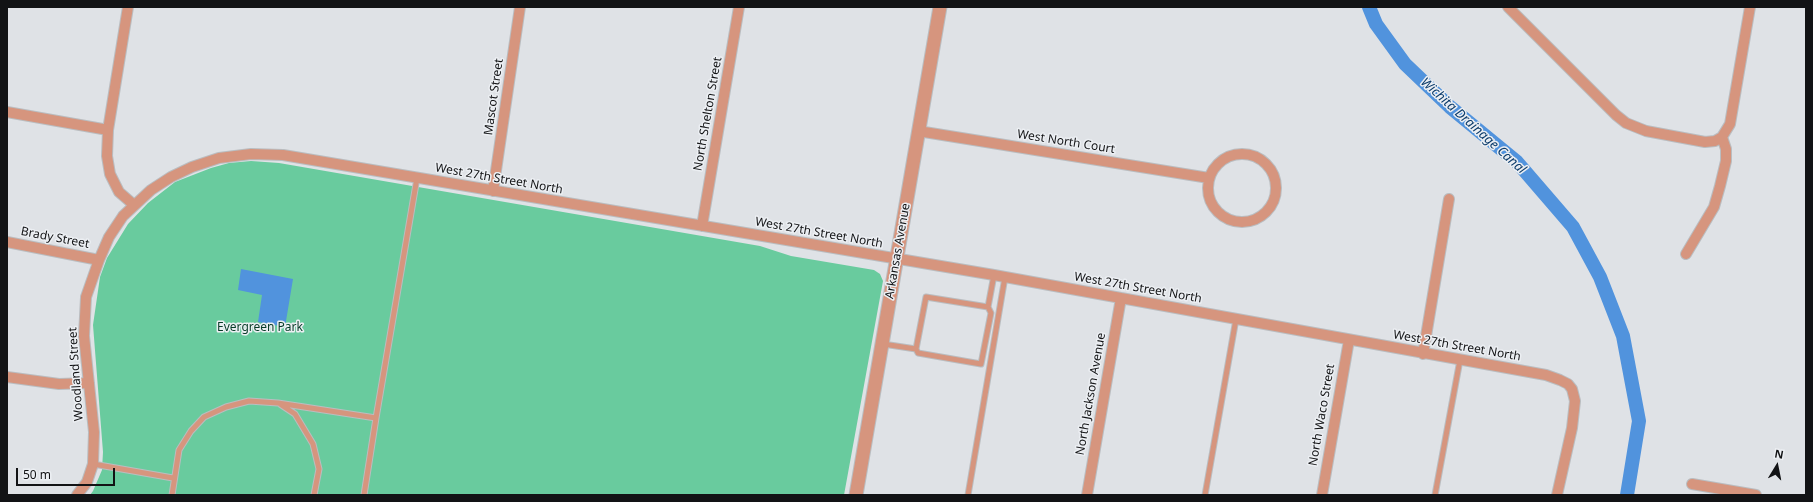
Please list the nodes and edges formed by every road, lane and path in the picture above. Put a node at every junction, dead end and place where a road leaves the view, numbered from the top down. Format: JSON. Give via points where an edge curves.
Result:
{"nodes":[{"id":1,"x":128,"y":7,"type":"edge"},
{"id":2,"x":520,"y":7,"type":"edge"},
{"id":3,"x":739,"y":7,"type":"edge"},
{"id":4,"x":940,"y":7,"type":"edge"},
{"id":5,"x":1508,"y":7,"type":"edge"},
{"id":6,"x":1750,"y":7,"type":"edge"},
{"id":7,"x":7,"y":112,"type":"edge"},
{"id":8,"x":108,"y":130,"type":"junction"},
{"id":9,"x":918,"y":131,"type":"junction"},
{"id":10,"x":1722,"y":136,"type":"junction"},
{"id":11,"x":417,"y":178,"type":"junction"},
{"id":12,"x":1209,"y":178,"type":"junction"},
{"id":13,"x":493,"y":191,"type":"junction"},
{"id":14,"x":1449,"y":199,"type":"dead end"},
{"id":15,"x":134,"y":205,"type":"junction"},
{"id":16,"x":702,"y":226,"type":"junction"},
{"id":17,"x":7,"y":242,"type":"edge"},
{"id":18,"x":1686,"y":254,"type":"dead end"},
{"id":19,"x":896,"y":259,"type":"junction"},
{"id":20,"x":99,"y":260,"type":"junction"},
{"id":21,"x":994,"y":275,"type":"junction"},
{"id":22,"x":1006,"y":277,"type":"junction"},
{"id":23,"x":1121,"y":298,"type":"junction"},
{"id":24,"x":988,"y":308,"type":"junction"},
{"id":25,"x":1236,"y":319,"type":"junction"},
{"id":26,"x":1349,"y":340,"type":"junction"},
{"id":27,"x":882,"y":344,"type":"junction"},
{"id":28,"x":916,"y":349,"type":"junction"},
{"id":29,"x":1423,"y":354,"type":"junction"},
{"id":30,"x":1460,"y":360,"type":"junction"},
{"id":31,"x":7,"y":377,"type":"edge"},
{"id":32,"x":89,"y":383,"type":"junction"},
{"id":33,"x":278,"y":403,"type":"junction"},
{"id":34,"x":376,"y":418,"type":"junction"},
{"id":35,"x":93,"y":464,"type":"junction"},
{"id":36,"x":174,"y":478,"type":"junction"},
{"id":37,"x":1692,"y":484,"type":"dead end"},
{"id":38,"x":77,"y":495,"type":"edge"},
{"id":39,"x":172,"y":495,"type":"edge"},
{"id":40,"x":314,"y":495,"type":"edge"},
{"id":41,"x":364,"y":495,"type":"edge"},
{"id":42,"x":856,"y":495,"type":"edge"},
{"id":43,"x":968,"y":495,"type":"edge"},
{"id":44,"x":1087,"y":495,"type":"edge"},
{"id":45,"x":1205,"y":495,"type":"edge"},
{"id":46,"x":1322,"y":495,"type":"edge"},
{"id":47,"x":1436,"y":495,"type":"edge"},
{"id":48,"x":1557,"y":495,"type":"edge"},
{"id":49,"x":1756,"y":495,"type":"edge"}],
"edges":[{"from":1,"to":8,"type":"street"},
{"from":2,"to":13,"type":"street","name":"Mascot Street"},
{"from":3,"to":16,"type":"street","name":"North Shelton Street"},
{"from":4,"to":9,"type":"street","name":"Arkansas Avenue"},
{"from":5,"to":10,"type":"street","via":[[1626,123],[1646,131],[1705,142],[1716,141]]},
{"from":6,"to":10,"type":"street","via":[[1730,124]]},
{"from":7,"to":8,"type":"street"},
{"from":8,"to":15,"type":"street","via":[[107,156],[110,174],[119,192]]},
{"from":9,"to":12,"type":"street","name":"West North Court"},
{"from":9,"to":19,"type":"street","name":"Arkansas Avenue"},
{"from":10,"to":18,"type":"street","via":[[1726,161],[1714,207]]},
{"from":11,"to":13,"type":"street","name":"West 27th Street North"},
{"from":11,"to":15,"type":"street","name":"West 27th Street North","via":[[283,155],[251,154],[219,158],[192,167],[151,190]]},
{"from":11,"to":34,"type":"lane"},
{"from":12,"to":12,"type":"street","via":[[1214,168],[1231,156],[1252,156],[1262,161],[1274,178],[1276,189],[1273,201],[1267,210],[1253,220],[1236,222],[1225,218],[1210,201]]},
{"from":13,"to":16,"type":"street","name":"West 27th Street North"},
{"from":14,"to":29,"type":"street"},
{"from":15,"to":20,"type":"street","name":"Woodland Street","via":[[109,237]]},
{"from":16,"to":19,"type":"street","name":"West 27th Street North"},
{"from":17,"to":20,"type":"street","name":"Brady Street"},
{"from":19,"to":21,"type":"street","name":"West 27th Street North"},
{"from":19,"to":27,"type":"street","name":"Arkansas Avenue"},
{"from":20,"to":32,"type":"street","name":"Woodland Street","via":[[86,297],[84,336]]},
{"from":21,"to":22,"type":"street","name":"West 27th Street North"},
{"from":21,"to":24,"type":"lane"},
{"from":22,"to":23,"type":"street","name":"West 27th Street North"},
{"from":22,"to":43,"type":"lane"},
{"from":23,"to":25,"type":"street","name":"West 27th Street North"},
{"from":23,"to":44,"type":"street","name":"North Jackson Avenue"},
{"from":24,"to":28,"type":"lane","via":[[926,297]]},
{"from":24,"to":28,"type":"lane","via":[[991,313],[981,364],[918,352]]},
{"from":25,"to":26,"type":"street","name":"West 27th Street North"},
{"from":25,"to":45,"type":"lane"},
{"from":26,"to":29,"type":"street","name":"West 27th Street North"},
{"from":26,"to":46,"type":"street","name":"North Waco Street"},
{"from":27,"to":28,"type":"lane"},
{"from":27,"to":42,"type":"street","name":"Arkansas Avenue"},
{"from":29,"to":30,"type":"street","name":"West 27th Street North"},
{"from":30,"to":47,"type":"lane"},
{"from":30,"to":48,"type":"street","name":"West 27th Street North","via":[[1546,375],[1568,384],[1575,401],[1572,428]]},
{"from":31,"to":32,"type":"street","via":[[59,384]]},
{"from":32,"to":35,"type":"street","name":"Woodland Street","via":[[94,432]]},
{"from":33,"to":34,"type":"lane"},
{"from":33,"to":36,"type":"lane","via":[[249,401],[226,407],[204,417],[179,450]]},
{"from":33,"to":40,"type":"lane","via":[[295,414],[313,444],[319,469]]},
{"from":34,"to":41,"type":"lane"},
{"from":35,"to":36,"type":"lane"},
{"from":35,"to":38,"type":"street","name":"Woodland Street","via":[[87,482]]},
{"from":36,"to":39,"type":"lane"},
{"from":37,"to":49,"type":"street"}]}
